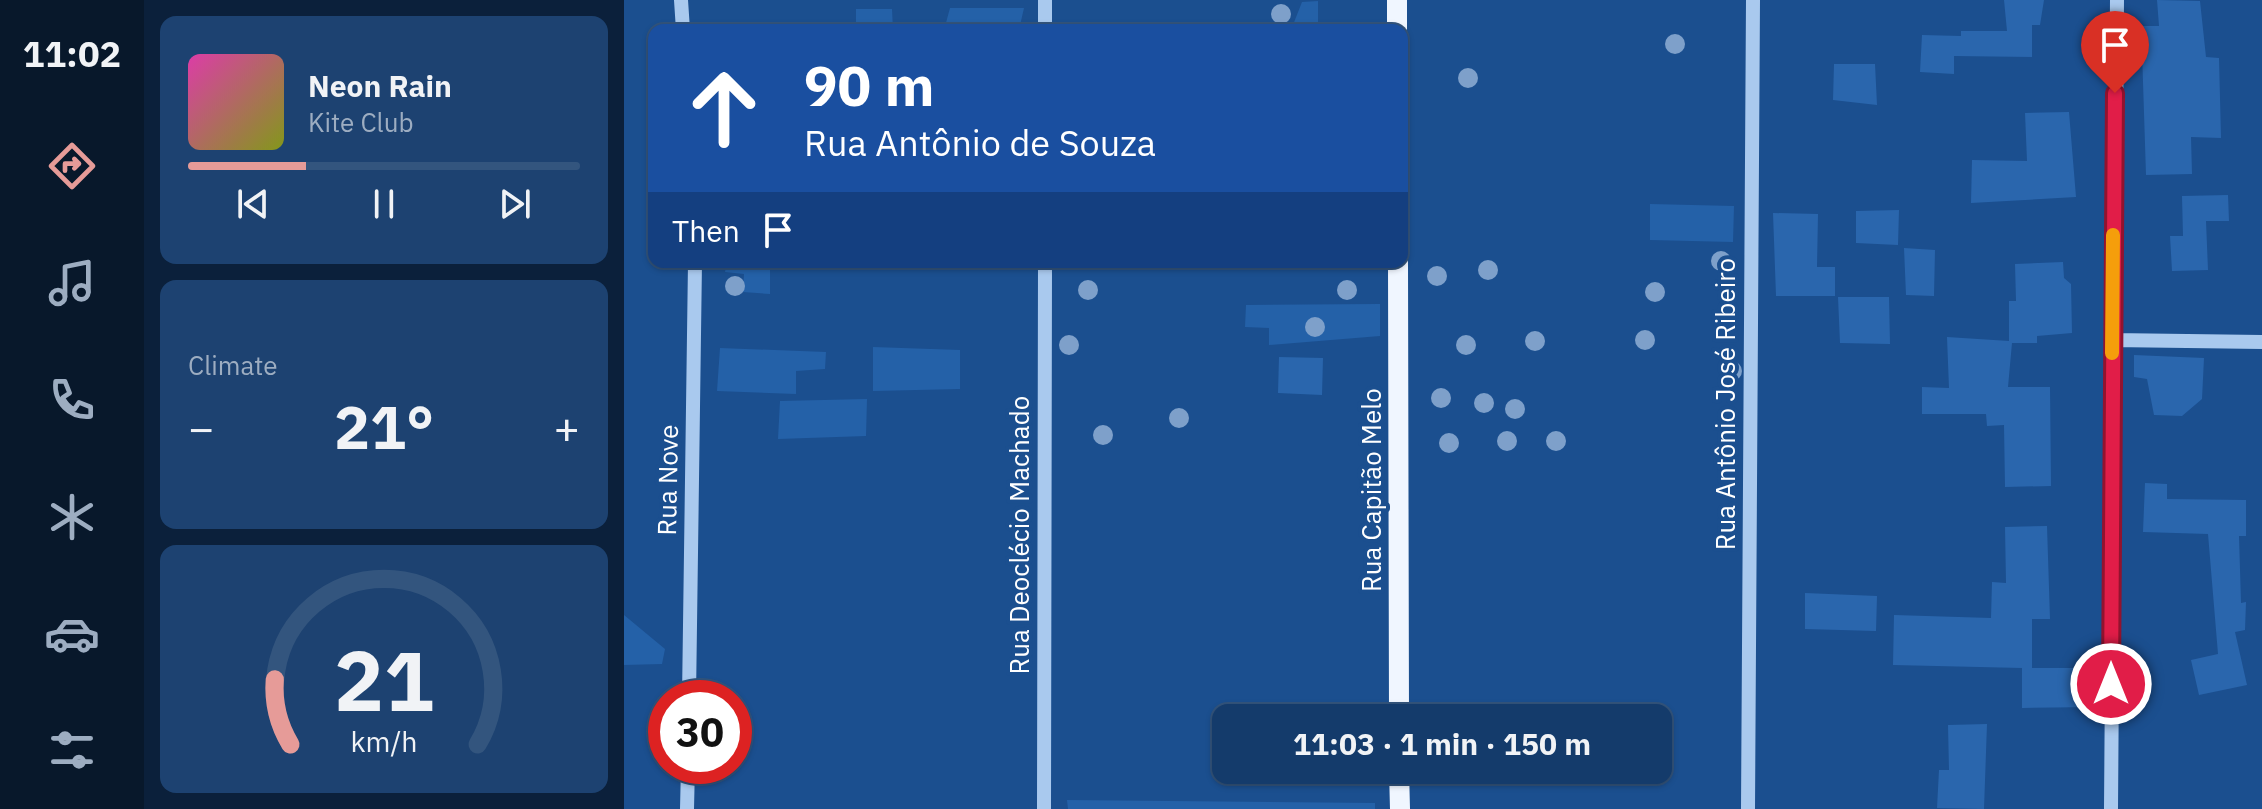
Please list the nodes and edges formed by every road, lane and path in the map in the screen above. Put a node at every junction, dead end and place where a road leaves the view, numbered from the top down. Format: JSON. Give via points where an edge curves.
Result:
{"nodes":[{"id":1,"x":681,"y":0,"type":"edge"},
{"id":2,"x":1045,"y":0,"type":"edge"},
{"id":3,"x":1397,"y":0,"type":"edge"},
{"id":4,"x":1753,"y":0,"type":"edge"},
{"id":5,"x":2117,"y":0,"type":"edge"},
{"id":6,"x":683,"y":24,"type":"edge"},
{"id":7,"x":1045,"y":24,"type":"edge"},
{"id":8,"x":1397,"y":24,"type":"edge"},
{"id":9,"x":695,"y":268,"type":"edge"},
{"id":10,"x":1045,"y":268,"type":"edge"},
{"id":11,"x":1398,"y":268,"type":"edge"},
{"id":12,"x":2112,"y":340,"type":"junction"},
{"id":13,"x":2262,"y":342,"type":"edge"},
{"id":14,"x":689,"y":680,"type":"edge"},
{"id":15,"x":1399,"y":704,"type":"edge"},
{"id":16,"x":688,"y":784,"type":"edge"},
{"id":17,"x":1399,"y":784,"type":"edge"},
{"id":18,"x":687,"y":809,"type":"edge"},
{"id":19,"x":1044,"y":809,"type":"edge"},
{"id":20,"x":1400,"y":809,"type":"edge"},
{"id":21,"x":1748,"y":809,"type":"edge"},
{"id":22,"x":2111,"y":809,"type":"edge"}],
"edges":[{"from":1,"to":6,"type":"street"},
{"from":2,"to":7,"type":"street"},
{"from":3,"to":8,"type":"main road"},
{"from":4,"to":21,"type":"street","name":"Rua Antônio José Ribeiro"},
{"from":5,"to":12,"type":"street"},
{"from":9,"to":14,"type":"street","name":"Rua Nove"},
{"from":10,"to":19,"type":"street","name":"Rua Deoclécio Machado"},
{"from":11,"to":15,"type":"main road","name":"Rua Capitão Melo"},
{"from":12,"to":13,"type":"street"},
{"from":12,"to":22,"type":"street"},
{"from":16,"to":18,"type":"street"},
{"from":17,"to":20,"type":"main road"}]}
